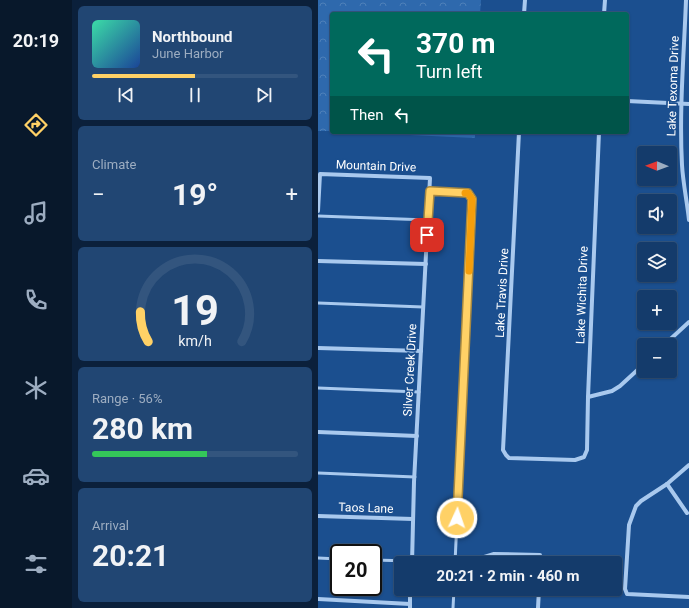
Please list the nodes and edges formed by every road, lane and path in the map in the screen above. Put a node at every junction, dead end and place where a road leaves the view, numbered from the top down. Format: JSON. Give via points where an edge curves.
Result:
{"nodes":[{"id":1,"x":525,"y":0,"type":"edge"},
{"id":2,"x":605,"y":0,"type":"edge"},
{"id":3,"x":686,"y":0,"type":"edge"},
{"id":4,"x":524,"y":12,"type":"edge"},
{"id":5,"x":604,"y":12,"type":"edge"},
{"id":6,"x":629,"y":101,"type":"edge"},
{"id":7,"x":682,"y":104,"type":"junction"},
{"id":8,"x":689,"y":104,"type":"edge"},
{"id":9,"x":519,"y":134,"type":"edge"},
{"id":10,"x":599,"y":134,"type":"edge"},
{"id":11,"x":430,"y":178,"type":"joint"},
{"id":12,"x":430,"y":191,"type":"junction"},
{"id":13,"x":318,"y":211,"type":"edge"},
{"id":14,"x":318,"y":216,"type":"edge"},
{"id":15,"x":428,"y":220,"type":"junction"},
{"id":16,"x":689,"y":220,"type":"edge"},
{"id":17,"x":318,"y":261,"type":"edge"},
{"id":18,"x":426,"y":264,"type":"junction"},
{"id":19,"x":318,"y":303,"type":"edge"},
{"id":20,"x":424,"y":307,"type":"junction"},
{"id":21,"x":689,"y":322,"type":"edge"},
{"id":22,"x":672,"y":338,"type":"edge"},
{"id":23,"x":318,"y":348,"type":"edge"},
{"id":24,"x":421,"y":351,"type":"junction"},
{"id":25,"x":637,"y":370,"type":"edge"},
{"id":26,"x":318,"y":388,"type":"edge"},
{"id":27,"x":419,"y":392,"type":"junction"},
{"id":28,"x":588,"y":397,"type":"junction"},
{"id":29,"x":318,"y":432,"type":"edge"},
{"id":30,"x":417,"y":436,"type":"junction"},
{"id":31,"x":584,"y":457,"type":"joint"},
{"id":32,"x":689,"y":465,"type":"edge"},
{"id":33,"x":318,"y":473,"type":"edge"},
{"id":34,"x":415,"y":477,"type":"junction"},
{"id":35,"x":667,"y":484,"type":"junction"},
{"id":36,"x":687,"y":513,"type":"dead end"},
{"id":37,"x":318,"y":516,"type":"edge"},
{"id":38,"x":413,"y":519,"type":"junction"},
{"id":39,"x":412,"y":556,"type":"edge"},
{"id":40,"x":455,"y":556,"type":"edge"},
{"id":41,"x":488,"y":556,"type":"edge"},
{"id":42,"x":540,"y":556,"type":"edge"},
{"id":43,"x":318,"y":558,"type":"edge"},
{"id":44,"x":330,"y":558,"type":"edge"},
{"id":45,"x":382,"y":560,"type":"edge"},
{"id":46,"x":394,"y":561,"type":"edge"},
{"id":47,"x":454,"y":596,"type":"edge"},
{"id":48,"x":539,"y":596,"type":"edge"},
{"id":49,"x":689,"y":597,"type":"edge"},
{"id":50,"x":318,"y":599,"type":"edge"},
{"id":51,"x":410,"y":606,"type":"edge"},
{"id":52,"x":453,"y":608,"type":"edge"},
{"id":53,"x":538,"y":608,"type":"edge"}],
"edges":[{"from":1,"to":4,"type":"street"},
{"from":2,"to":5,"type":"street"},
{"from":3,"to":7,"type":"street","name":"Lake Texoma Drive"},
{"from":6,"to":7,"type":"street"},
{"from":7,"to":8,"type":"street"},
{"from":7,"to":16,"type":"street","name":"Lake Texoma Drive","via":[[682,167]]},
{"from":9,"to":31,"type":"street","name":"Lake Travis Drive","via":[[504,450],[509,458],[575,460]]},
{"from":10,"to":28,"type":"street","name":"Lake Wichita Drive"},
{"from":11,"to":12,"type":"street","name":"Silver Creek Drive"},
{"from":11,"to":13,"type":"street","name":"Mountain Drive","via":[[320,174]]},
{"from":12,"to":15,"type":"street","name":"Silver Creek Drive"},
{"from":12,"to":40,"type":"lane","via":[[468,193],[472,199]]},
{"from":14,"to":15,"type":"lane"},
{"from":15,"to":18,"type":"street","name":"Silver Creek Drive"},
{"from":17,"to":18,"type":"street"},
{"from":18,"to":20,"type":"street","name":"Silver Creek Drive"},
{"from":19,"to":20,"type":"lane"},
{"from":20,"to":24,"type":"street","name":"Silver Creek Drive"},
{"from":21,"to":22,"type":"street"},
{"from":23,"to":24,"type":"street"},
{"from":24,"to":27,"type":"street","name":"Silver Creek Drive"},
{"from":25,"to":28,"type":"street","via":[[612,391]]},
{"from":26,"to":27,"type":"lane"},
{"from":27,"to":30,"type":"street","name":"Silver Creek Drive"},
{"from":28,"to":31,"type":"street","name":"Lake Wichita Drive","via":[[587,450]]},
{"from":29,"to":30,"type":"street"},
{"from":30,"to":34,"type":"street","name":"Silver Creek Drive"},
{"from":32,"to":35,"type":"street"},
{"from":33,"to":34,"type":"lane"},
{"from":34,"to":38,"type":"street","name":"Silver Creek Drive"},
{"from":35,"to":36,"type":"street"},
{"from":35,"to":49,"type":"street","via":[[641,501],[632,515],[628,532],[625,589],[627,594]]},
{"from":37,"to":38,"type":"street","name":"Taos Lane"},
{"from":38,"to":39,"type":"street","name":"Silver Creek Drive"},
{"from":41,"to":42,"type":"street"},
{"from":43,"to":44,"type":"lane"},
{"from":45,"to":46,"type":"lane"},
{"from":47,"to":52,"type":"lane"},
{"from":48,"to":53,"type":"street"},
{"from":50,"to":51,"type":"street"}]}
